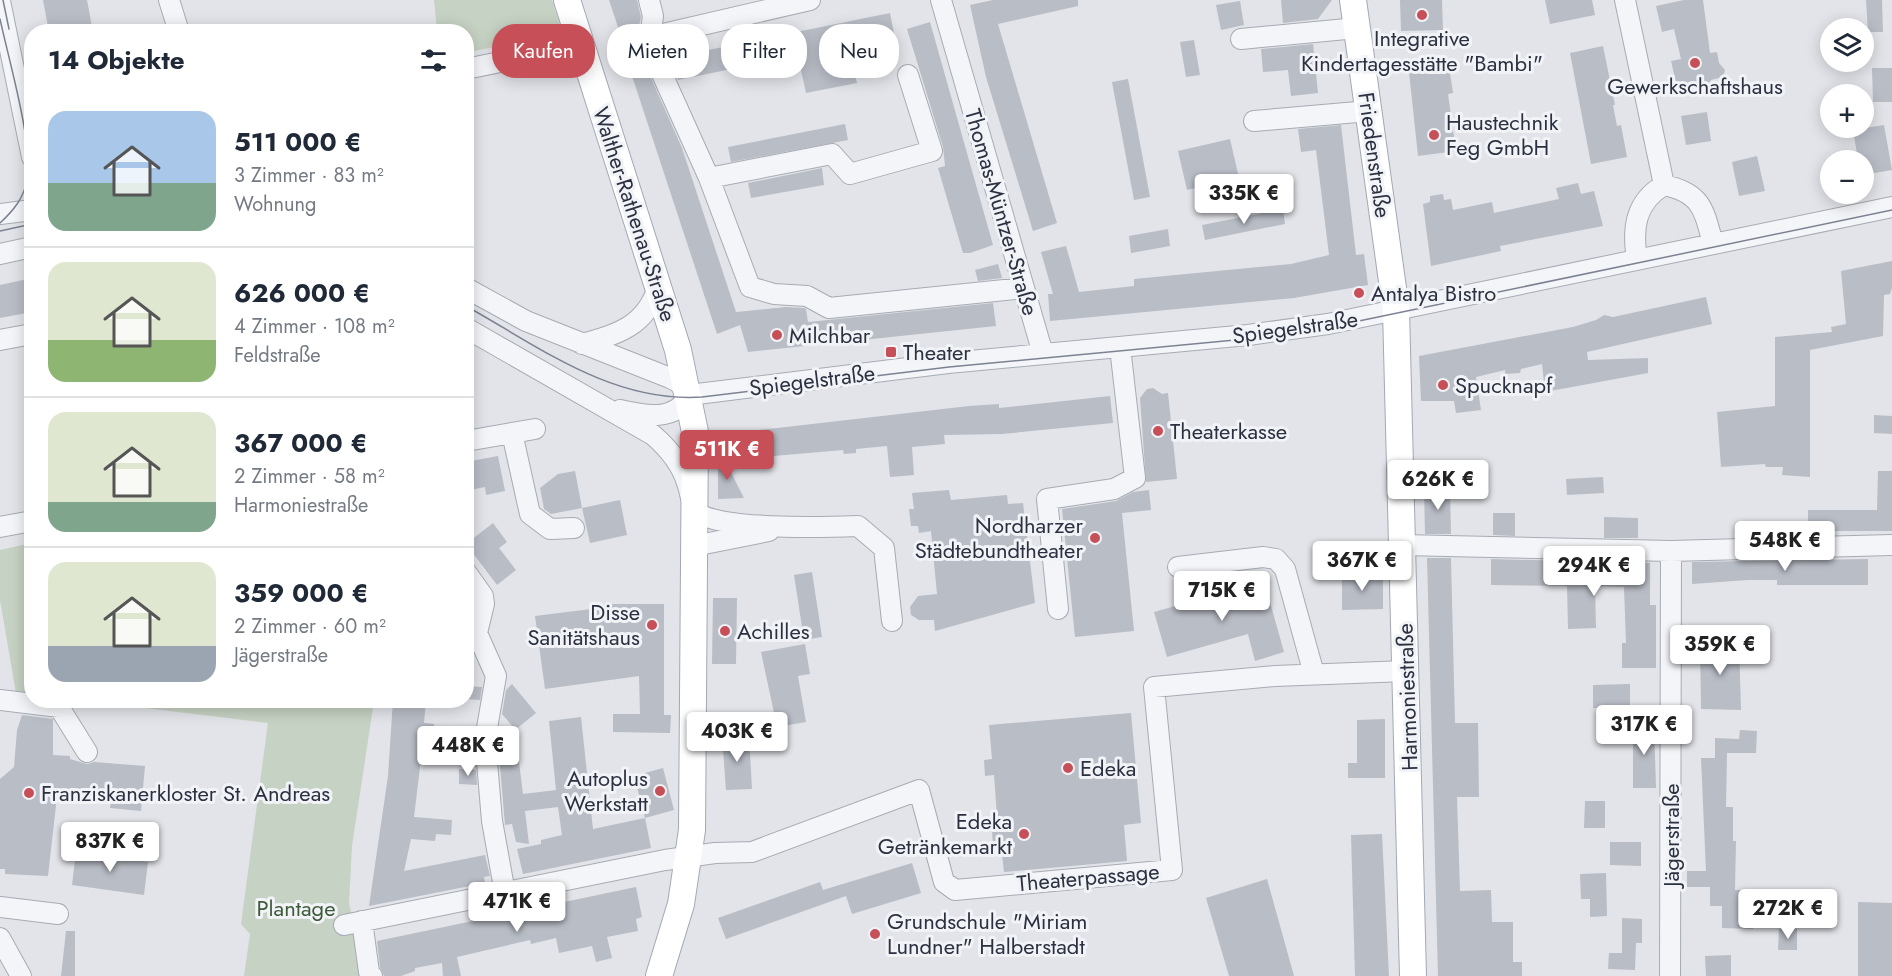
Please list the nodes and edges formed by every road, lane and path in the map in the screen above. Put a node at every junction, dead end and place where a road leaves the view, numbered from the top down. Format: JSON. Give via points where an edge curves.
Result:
{"nodes":[{"id":1,"x":169,"y":0,"type":"edge"},
{"id":2,"x":567,"y":0,"type":"edge"},
{"id":3,"x":649,"y":0,"type":"edge"},
{"id":4,"x":810,"y":0,"type":"edge"},
{"id":5,"x":941,"y":0,"type":"edge"},
{"id":6,"x":1353,"y":0,"type":"edge"},
{"id":7,"x":1625,"y":0,"type":"edge"},
{"id":8,"x":0,"y":1,"type":"edge"},
{"id":9,"x":176,"y":24,"type":"edge"},
{"id":10,"x":575,"y":24,"type":"edge"},
{"id":11,"x":652,"y":24,"type":"edge"},
{"id":12,"x":706,"y":24,"type":"edge"},
{"id":13,"x":1358,"y":28,"type":"junction"},
{"id":14,"x":1241,"y":39,"type":"dead end"},
{"id":15,"x":492,"y":64,"type":"edge"},
{"id":16,"x":474,"y":67,"type":"edge"},
{"id":17,"x":908,"y":75,"type":"dead end"},
{"id":18,"x":592,"y":78,"type":"edge"},
{"id":19,"x":664,"y":78,"type":"edge"},
{"id":20,"x":1369,"y":111,"type":"junction"},
{"id":21,"x":24,"y":119,"type":"edge"},
{"id":22,"x":1254,"y":121,"type":"dead end"},
{"id":23,"x":709,"y":178,"type":"junction"},
{"id":24,"x":1664,"y":186,"type":"junction"},
{"id":25,"x":1892,"y":207,"type":"edge"},
{"id":26,"x":24,"y":211,"type":"edge"},
{"id":27,"x":0,"y":214,"type":"edge"},
{"id":28,"x":1713,"y":244,"type":"junction"},
{"id":29,"x":24,"y":250,"type":"edge"},
{"id":30,"x":0,"y":254,"type":"edge"},
{"id":31,"x":1637,"y":259,"type":"junction"},
{"id":32,"x":658,"y":287,"type":"junction"},
{"id":33,"x":1024,"y":288,"type":"junction"},
{"id":34,"x":474,"y":292,"type":"edge"},
{"id":35,"x":1396,"y":310,"type":"junction"},
{"id":36,"x":474,"y":333,"type":"edge"},
{"id":37,"x":24,"y":336,"type":"edge"},
{"id":38,"x":0,"y":340,"type":"edge"},
{"id":39,"x":582,"y":344,"type":"junction"},
{"id":40,"x":1120,"y":347,"type":"junction"},
{"id":41,"x":1043,"y":354,"type":"junction"},
{"id":42,"x":689,"y":395,"type":"junction"},
{"id":43,"x":589,"y":400,"type":"junction"},
{"id":44,"x":535,"y":429,"type":"dead end"},
{"id":45,"x":512,"y":433,"type":"junction"},
{"id":46,"x":474,"y":440,"type":"edge"},
{"id":47,"x":695,"y":510,"type":"junction"},
{"id":48,"x":24,"y":522,"type":"edge"},
{"id":49,"x":0,"y":527,"type":"edge"},
{"id":50,"x":574,"y":528,"type":"dead end"},
{"id":51,"x":790,"y":528,"type":"junction"},
{"id":52,"x":1402,"y":545,"type":"junction"},
{"id":53,"x":1892,"y":545,"type":"edge"},
{"id":54,"x":694,"y":546,"type":"junction"},
{"id":55,"x":1671,"y":551,"type":"junction"},
{"id":56,"x":1178,"y":567,"type":"dead end"},
{"id":57,"x":474,"y":583,"type":"edge"},
{"id":58,"x":1058,"y":609,"type":"dead end"},
{"id":59,"x":892,"y":621,"type":"dead end"},
{"id":60,"x":1406,"y":671,"type":"junction"},
{"id":61,"x":1314,"y":674,"type":"junction"},
{"id":62,"x":0,"y":700,"type":"edge"},
{"id":63,"x":24,"y":703,"type":"edge"},
{"id":64,"x":60,"y":708,"type":"edge"},
{"id":65,"x":87,"y":752,"type":"dead end"},
{"id":66,"x":690,"y":856,"type":"junction"},
{"id":67,"x":505,"y":893,"type":"junction"},
{"id":68,"x":0,"y":908,"type":"edge"},
{"id":69,"x":58,"y":914,"type":"dead end"},
{"id":70,"x":0,"y":938,"type":"edge"},
{"id":71,"x":21,"y":976,"type":"edge"},
{"id":72,"x":372,"y":976,"type":"edge"},
{"id":73,"x":659,"y":976,"type":"edge"},
{"id":74,"x":1413,"y":976,"type":"edge"},
{"id":75,"x":1670,"y":976,"type":"edge"}],
"edges":[{"from":1,"to":9,"type":"street"},
{"from":2,"to":10,"type":"main road","name":"Walther-Rathenau-Straße"},
{"from":3,"to":11,"type":"street"},
{"from":4,"to":12,"type":"street"},
{"from":5,"to":33,"type":"street","name":"Thomas-Müntzer-Straße"},
{"from":6,"to":13,"type":"main road","name":"Friedenstraße"},
{"from":7,"to":24,"type":"street"},
{"from":8,"to":21,"type":"street"},
{"from":13,"to":14,"type":"street"},
{"from":13,"to":20,"type":"main road","name":"Friedenstraße"},
{"from":15,"to":16,"type":"street"},
{"from":17,"to":23,"type":"street","via":[[932,151],[850,174],[832,154]]},
{"from":18,"to":32,"type":"main road","name":"Walther-Rathenau-Straße"},
{"from":19,"to":23,"type":"street"},
{"from":20,"to":22,"type":"street"},
{"from":20,"to":35,"type":"main road","name":"Friedenstraße"},
{"from":23,"to":33,"type":"street","via":[[747,283],[755,290],[807,296],[829,308]]},
{"from":24,"to":28,"type":"street","via":[[1692,195],[1703,208]]},
{"from":24,"to":31,"type":"street","via":[[1642,204],[1636,217]]},
{"from":25,"to":28,"type":"street","name":"Spiegelstraße"},
{"from":26,"to":27,"type":"street"},
{"from":28,"to":31,"type":"street","name":"Spiegelstraße"},
{"from":29,"to":30,"type":"street"},
{"from":31,"to":35,"type":"street","name":"Spiegelstraße"},
{"from":32,"to":39,"type":"street","via":[[653,304],[642,319]]},
{"from":32,"to":42,"type":"main road","name":"Walther-Rathenau-Straße"},
{"from":33,"to":41,"type":"street","name":"Thomas-Müntzer-Straße"},
{"from":34,"to":39,"type":"street","via":[[526,321]]},
{"from":35,"to":40,"type":"street","name":"Spiegelstraße","via":[[1277,332]]},
{"from":35,"to":52,"type":"main road","name":"Harmoniestraße"},
{"from":36,"to":43,"type":"street"},
{"from":37,"to":38,"type":"street"},
{"from":39,"to":42,"type":"street","via":[[670,378]]},
{"from":40,"to":41,"type":"street","name":"Spiegelstraße"},
{"from":40,"to":58,"type":"street","via":[[1135,478],[1114,489],[1047,499]]},
{"from":41,"to":42,"type":"street","name":"Spiegelstraße"},
{"from":42,"to":43,"type":"street","via":[[683,406],[666,414],[634,413]]},
{"from":42,"to":47,"type":"main road","name":"Walther-Rathenau-Straße","via":[[695,442]]},
{"from":43,"to":47,"type":"street","via":[[665,446],[687,480]]},
{"from":44,"to":45,"type":"street"},
{"from":45,"to":46,"type":"street"},
{"from":45,"to":50,"type":"street","via":[[530,514],[550,529]]},
{"from":47,"to":51,"type":"street","via":[[710,520]]},
{"from":47,"to":54,"type":"main road","name":"Walther-Rathenau-Straße"},
{"from":48,"to":49,"type":"street"},
{"from":51,"to":54,"type":"street"},
{"from":51,"to":59,"type":"street","via":[[858,526],[884,548]]},
{"from":52,"to":55,"type":"street"},
{"from":52,"to":60,"type":"main road","name":"Harmoniestraße"},
{"from":53,"to":55,"type":"street"},
{"from":54,"to":66,"type":"main road","name":"Walther-Rathenau-Straße"},
{"from":55,"to":75,"type":"street","name":"Jägerstraße"},
{"from":56,"to":61,"type":"street","via":[[1263,557],[1276,560],[1286,569]]},
{"from":57,"to":67,"type":"street","via":[[484,604],[477,633],[496,676],[487,728],[492,821]]},
{"from":60,"to":61,"type":"street","name":"Theaterpassage"},
{"from":60,"to":74,"type":"main road","name":"Harmoniestraße"},
{"from":61,"to":66,"type":"street","name":"Theaterpassage","via":[[1154,687],[1172,870],[955,890],[944,882],[919,790],[752,852]]},
{"from":62,"to":63,"type":"street"},
{"from":64,"to":65,"type":"street"},
{"from":66,"to":67,"type":"street","name":"Theaterpassage"},
{"from":66,"to":73,"type":"main road","name":"Walther-Rathenau-Straße","via":[[681,904]]},
{"from":67,"to":72,"type":"street","name":"Theaterpassage","via":[[353,923]]},
{"from":68,"to":69,"type":"street"},
{"from":70,"to":71,"type":"street"}]}
